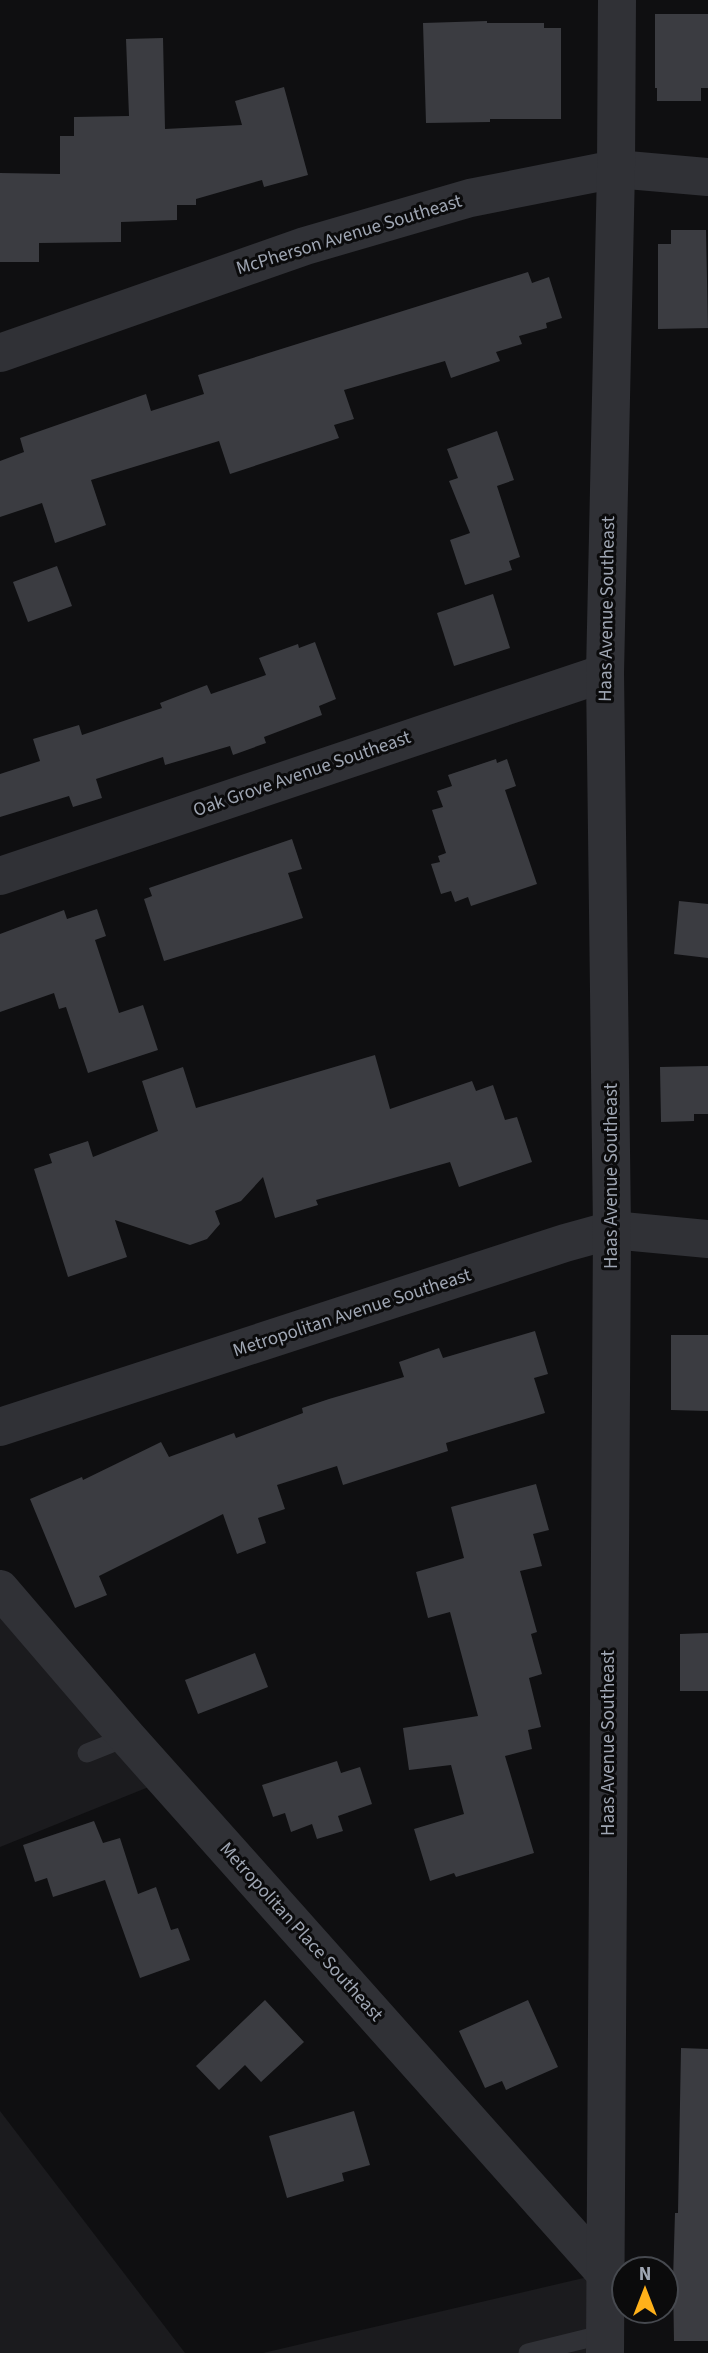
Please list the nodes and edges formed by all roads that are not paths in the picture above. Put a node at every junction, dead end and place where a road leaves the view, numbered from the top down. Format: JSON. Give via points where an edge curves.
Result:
{"nodes":[{"id":1,"x":617,"y":0,"type":"edge"},
{"id":2,"x":616,"y":169,"type":"junction"},
{"id":3,"x":708,"y":177,"type":"edge"},
{"id":4,"x":0,"y":353,"type":"edge"},
{"id":5,"x":605,"y":673,"type":"junction"},
{"id":6,"x":0,"y":876,"type":"edge"},
{"id":7,"x":612,"y":1230,"type":"junction"},
{"id":8,"x":708,"y":1239,"type":"edge"},
{"id":9,"x":0,"y":1427,"type":"edge"},
{"id":10,"x":0,"y":1589,"type":"edge"},
{"id":11,"x":127,"y":1737,"type":"junction"},
{"id":12,"x":87,"y":1753,"type":"dead end"},
{"id":13,"x":605,"y":2273,"type":"junction"},
{"id":14,"x":605,"y":2344,"type":"edge"},
{"id":15,"x":527,"y":2353,"type":"edge"}],
"edges":[{"from":1,"to":2,"type":"street","name":"Haas Avenue Southeast"},
{"from":2,"to":3,"type":"street","name":"McPherson Avenue Southeast"},
{"from":2,"to":4,"type":"street","name":"McPherson Avenue Southeast","via":[[470,198],[305,246]]},
{"from":2,"to":5,"type":"street","name":"Haas Avenue Southeast"},
{"from":5,"to":6,"type":"street","name":"Oak Grove Avenue Southeast"},
{"from":5,"to":7,"type":"street","name":"Haas Avenue Southeast"},
{"from":7,"to":8,"type":"street","name":"Metropolitan Avenue Southeast"},
{"from":7,"to":9,"type":"street","name":"Metropolitan Avenue Southeast"},
{"from":7,"to":13,"type":"street","name":"Haas Avenue Southeast"},
{"from":10,"to":11,"type":"street","name":"Metropolitan Place Southeast"},
{"from":11,"to":12,"type":"lane"},
{"from":11,"to":13,"type":"street","name":"Metropolitan Place Southeast"},
{"from":13,"to":14,"type":"street","name":"Haas Avenue Southeast"},
{"from":14,"to":15,"type":"lane"}]}
